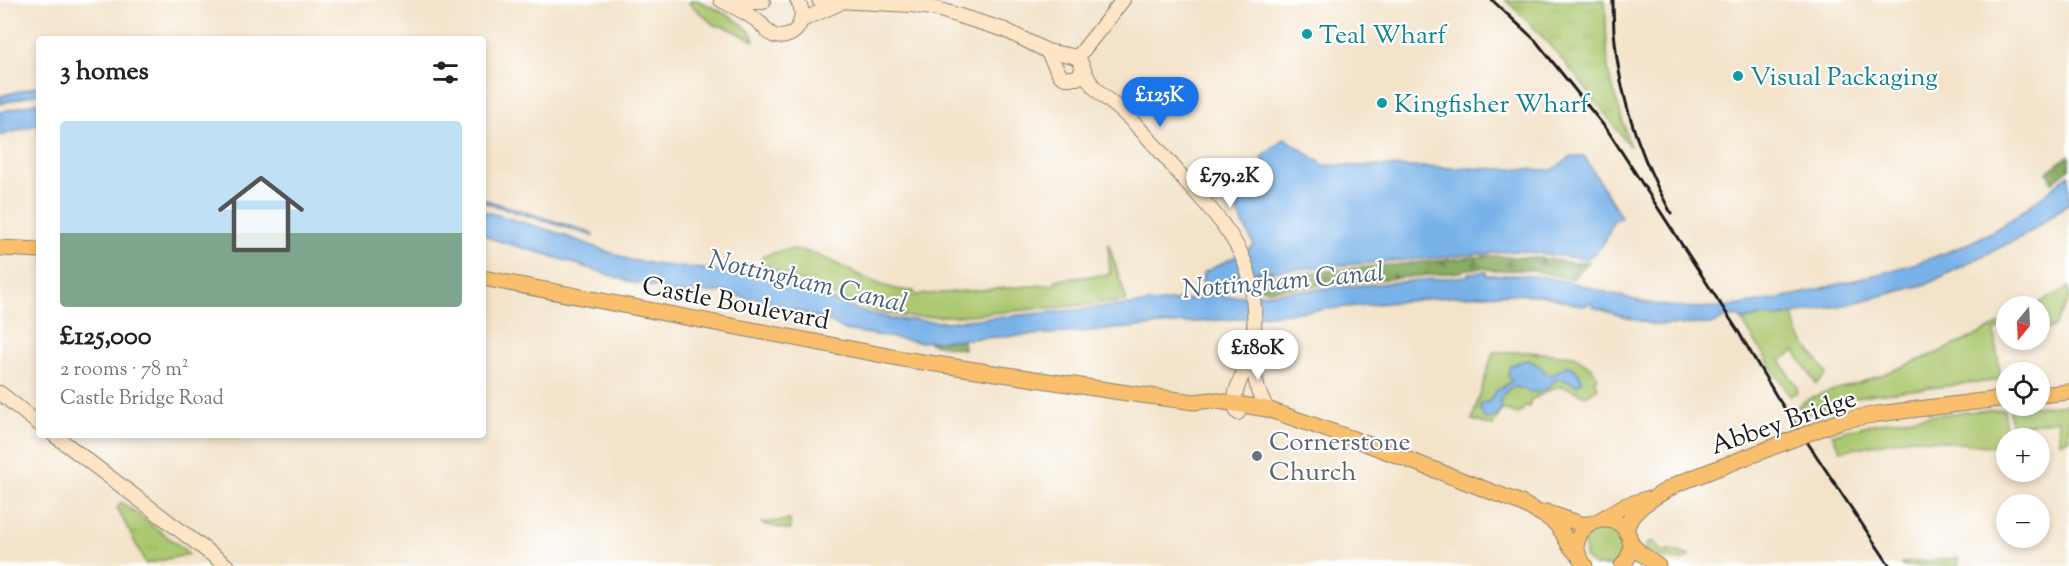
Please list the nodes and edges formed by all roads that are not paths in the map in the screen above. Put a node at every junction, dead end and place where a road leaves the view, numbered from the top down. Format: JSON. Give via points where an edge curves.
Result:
{"nodes":[{"id":1,"x":797,"y":0,"type":"edge"},
{"id":2,"x":819,"y":0,"type":"edge"},
{"id":3,"x":1123,"y":0,"type":"edge"},
{"id":4,"x":722,"y":1,"type":"edge"},
{"id":5,"x":764,"y":1,"type":"edge"},
{"id":6,"x":843,"y":2,"type":"junction"},
{"id":7,"x":802,"y":20,"type":"junction"},
{"id":8,"x":761,"y":24,"type":"junction"},
{"id":9,"x":1047,"y":51,"type":"junction"},
{"id":10,"x":1075,"y":66,"type":"junction"},
{"id":11,"x":1058,"y":68,"type":"junction"},
{"id":12,"x":0,"y":248,"type":"edge"},
{"id":13,"x":36,"y":250,"type":"edge"},
{"id":14,"x":486,"y":279,"type":"edge"},
{"id":15,"x":1251,"y":347,"type":"junction"},
{"id":16,"x":2069,"y":392,"type":"edge"},
{"id":17,"x":0,"y":393,"type":"edge"},
{"id":18,"x":2050,"y":394,"type":"edge"},
{"id":19,"x":1996,"y":399,"type":"edge"},
{"id":20,"x":1236,"y":408,"type":"junction"},
{"id":21,"x":1267,"y":409,"type":"junction"},
{"id":22,"x":36,"y":422,"type":"edge"},
{"id":23,"x":1306,"y":422,"type":"junction"},
{"id":24,"x":58,"y":438,"type":"edge"},
{"id":25,"x":1652,"y":499,"type":"junction"},
{"id":26,"x":1526,"y":506,"type":"junction"},
{"id":27,"x":1595,"y":522,"type":"junction"},
{"id":28,"x":1628,"y":537,"type":"junction"},
{"id":29,"x":1582,"y":560,"type":"edge"},
{"id":30,"x":227,"y":566,"type":"edge"},
{"id":31,"x":1622,"y":566,"type":"edge"},
{"id":32,"x":1658,"y":566,"type":"edge"}],
"edges":[{"from":1,"to":7,"type":"street","via":[[802,7]]},
{"from":2,"to":6,"type":"street"},
{"from":3,"to":10,"type":"street"},
{"from":4,"to":5,"type":"street"},
{"from":4,"to":8,"type":"street"},
{"from":5,"to":8,"type":"street","via":[[759,14]]},
{"from":6,"to":7,"type":"street"},
{"from":6,"to":9,"type":"street","via":[[937,9],[1005,30]]},
{"from":7,"to":8,"type":"street","via":[[796,30],[784,36],[771,34]]},
{"from":9,"to":10,"type":"street"},
{"from":9,"to":11,"type":"street"},
{"from":10,"to":11,"type":"street","via":[[1062,59]]},
{"from":10,"to":11,"type":"street","via":[[1065,78]]},
{"from":10,"to":15,"type":"street","via":[[1150,140],[1234,241],[1251,285]]},
{"from":12,"to":13,"type":"main road"},
{"from":14,"to":20,"type":"main road","name":"Castle Boulevard","via":[[903,359],[1194,402],[1212,400]]},
{"from":15,"to":20,"type":"street","via":[[1238,387]]},
{"from":15,"to":21,"type":"street","via":[[1258,392]]},
{"from":16,"to":18,"type":"main road"},
{"from":17,"to":22,"type":"street"},
{"from":19,"to":25,"type":"main road","name":"Abbey Bridge","bridge":true,"via":[[1840,421],[1677,484]]},
{"from":20,"to":21,"type":"main road","name":"Castle Boulevard"},
{"from":20,"to":23,"type":"main road","name":"Castle Boulevard","via":[[1265,418]]},
{"from":21,"to":23,"type":"main road","name":"Castle Boulevard"},
{"from":23,"to":26,"type":"main road","name":"Castle Boulevard"},
{"from":24,"to":30,"type":"street"},
{"from":25,"to":27,"type":"main road","name":"Abbey Bridge","via":[[1624,506]]},
{"from":25,"to":28,"type":"main road","name":"Abbey Bridge","via":[[1629,518]]},
{"from":26,"to":27,"type":"main road","name":"Castle Boulevard","via":[[1581,524]]},
{"from":26,"to":29,"type":"main road","name":"Castle Boulevard","via":[[1556,525]]},
{"from":27,"to":28,"type":"main road","name":"Castle Boulevard","via":[[1615,522]]},
{"from":27,"to":29,"type":"main road","via":[[1579,537],[1577,546]]},
{"from":28,"to":31,"type":"main road","name":"Abbey Bridge","via":[[1628,557]]},
{"from":28,"to":32,"type":"main road","name":"Castle Boulevard","via":[[1639,552]]}]}
